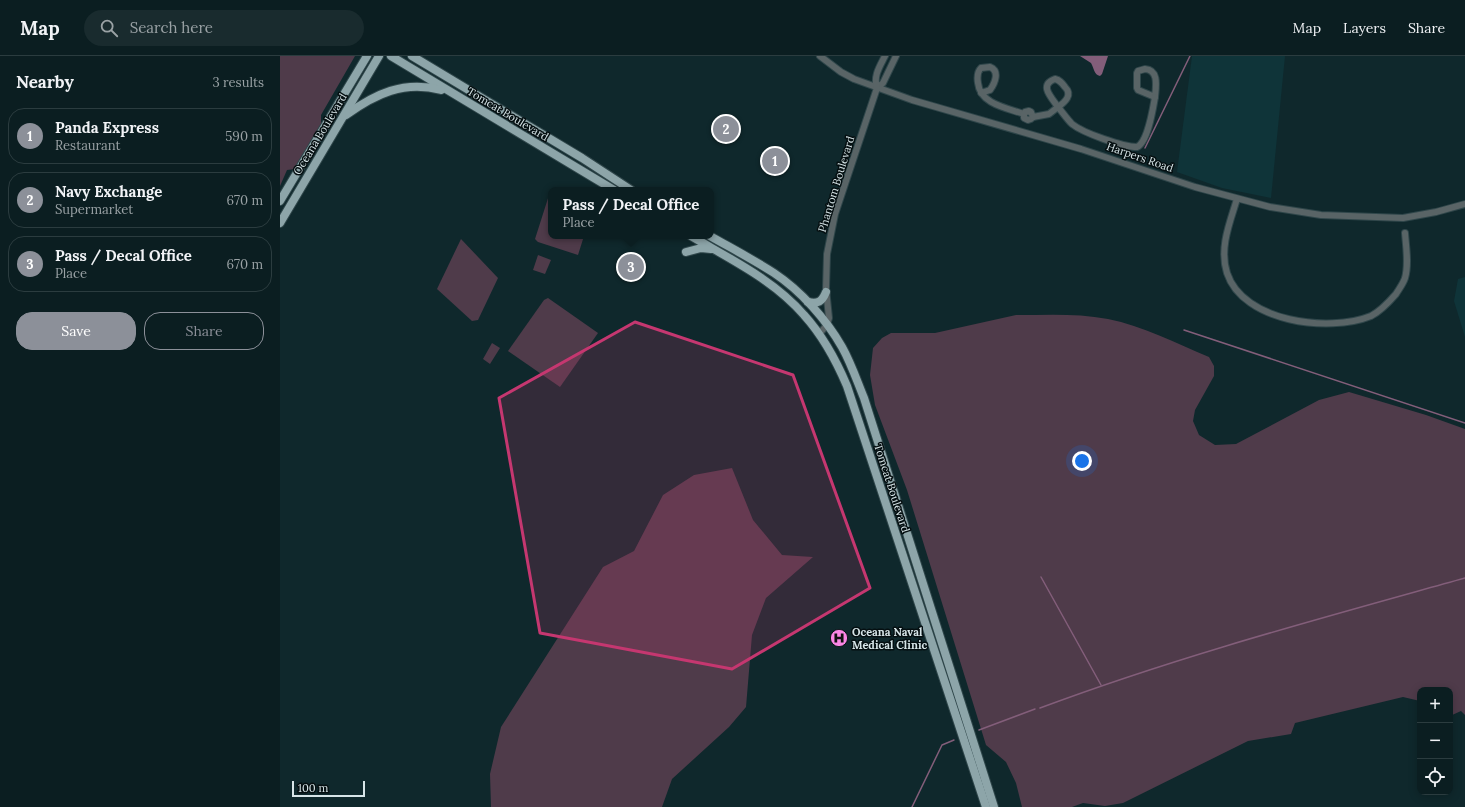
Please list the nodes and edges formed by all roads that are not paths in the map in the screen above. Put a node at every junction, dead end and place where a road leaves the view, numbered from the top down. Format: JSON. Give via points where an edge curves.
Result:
{"nodes":[{"id":1,"x":367,"y":56,"type":"edge"},
{"id":2,"x":379,"y":56,"type":"edge"},
{"id":3,"x":391,"y":56,"type":"edge"},
{"id":4,"x":412,"y":56,"type":"edge"},
{"id":5,"x":416,"y":56,"type":"edge"},
{"id":6,"x":820,"y":56,"type":"edge"},
{"id":7,"x":885,"y":56,"type":"edge"},
{"id":8,"x":896,"y":56,"type":"edge"},
{"id":9,"x":432,"y":68,"type":"junction"},
{"id":10,"x":877,"y":88,"type":"junction"},
{"id":11,"x":452,"y":93,"type":"junction"},
{"id":12,"x":981,"y":93,"type":"dead end"},
{"id":13,"x":1155,"y":97,"type":"junction"},
{"id":14,"x":343,"y":116,"type":"junction"},
{"id":15,"x":1028,"y":117,"type":"junction"},
{"id":16,"x":1024,"y":131,"type":"junction"},
{"id":17,"x":591,"y":176,"type":"junction"},
{"id":18,"x":604,"y":187,"type":"edge"},
{"id":19,"x":609,"y":187,"type":"edge"},
{"id":20,"x":626,"y":187,"type":"edge"},
{"id":21,"x":1237,"y":199,"type":"junction"},
{"id":22,"x":280,"y":201,"type":"edge"},
{"id":23,"x":1465,"y":204,"type":"edge"},
{"id":24,"x":280,"y":223,"type":"edge"},
{"id":25,"x":1404,"y":233,"type":"dead end"},
{"id":26,"x":714,"y":238,"type":"edge"},
{"id":27,"x":696,"y":239,"type":"edge"},
{"id":28,"x":714,"y":250,"type":"junction"},
{"id":29,"x":686,"y":252,"type":"dead end"},
{"id":30,"x":826,"y":292,"type":"junction"},
{"id":31,"x":808,"y":302,"type":"junction"},
{"id":32,"x":827,"y":325,"type":"junction"},
{"id":33,"x":819,"y":334,"type":"junction"},
{"id":34,"x":986,"y":807,"type":"edge"},
{"id":35,"x":994,"y":807,"type":"edge"}],
"edges":[{"from":1,"to":22,"type":"main road","name":"Oceana Boulevard"},
{"from":2,"to":14,"type":"main road","name":"Oceana Boulevard"},
{"from":3,"to":11,"type":"main road","name":"Tomcat Boulevard"},
{"from":4,"to":9,"type":"main road","name":"Tomcat Boulevard"},
{"from":5,"to":9,"type":"main road"},
{"from":6,"to":10,"type":"street","name":"Harpers Road","via":[[841,72]]},
{"from":7,"to":10,"type":"street","name":"Phantom Boulevard","via":[[876,76]]},
{"from":8,"to":10,"type":"street","name":"Phantom Boulevard","via":[[883,83]]},
{"from":9,"to":20,"type":"main road","name":"Tomcat Boulevard"},
{"from":10,"to":16,"type":"street","name":"Harpers Road"},
{"from":10,"to":30,"type":"street","name":"Phantom Boulevard","via":[[835,214],[827,254]]},
{"from":11,"to":14,"type":"main road","via":[[427,87],[405,87],[377,95]]},
{"from":11,"to":17,"type":"main road","name":"Tomcat Boulevard"},
{"from":12,"to":15,"type":"street","via":[[988,100]]},
{"from":13,"to":13,"type":"street","via":[[1138,90],[1138,71],[1148,69],[1154,73]]},
{"from":13,"to":15,"type":"street","via":[[1145,137],[1137,147],[1083,131],[1068,120],[1058,107],[1049,114]]},
{"from":14,"to":24,"type":"main road","name":"Oceana Boulevard"},
{"from":15,"to":16,"type":"street"},
{"from":16,"to":21,"type":"street","name":"Harpers Road"},
{"from":17,"to":18,"type":"main road"},
{"from":17,"to":19,"type":"main road","name":"Tomcat Boulevard"},
{"from":21,"to":23,"type":"street","name":"Harpers Road","via":[[1295,212],[1386,218],[1403,218]]},
{"from":21,"to":25,"type":"street","via":[[1224,244],[1224,260],[1229,278],[1242,297],[1252,305],[1264,312],[1289,319],[1334,323],[1372,316],[1379,311],[1389,302],[1405,279],[1407,264]]},
{"from":26,"to":31,"type":"main road","name":"Tomcat Boulevard","via":[[774,273]]},
{"from":27,"to":28,"type":"main road","name":"Tomcat Boulevard"},
{"from":28,"to":29,"type":"main road","via":[[701,248]]},
{"from":28,"to":33,"type":"main road","name":"Tomcat Boulevard","via":[[776,288],[804,314]]},
{"from":30,"to":31,"type":"main road","via":[[821,302]]},
{"from":30,"to":32,"type":"street","name":"Phantom Boulevard","via":[[829,318]]},
{"from":31,"to":32,"type":"main road","name":"Tomcat Boulevard"},
{"from":32,"to":33,"type":"street"},
{"from":32,"to":35,"type":"main road","name":"Tomcat Boulevard","via":[[843,349],[864,398]]},
{"from":33,"to":34,"type":"main road","name":"Tomcat Boulevard","via":[[830,349],[847,386]]}]}
